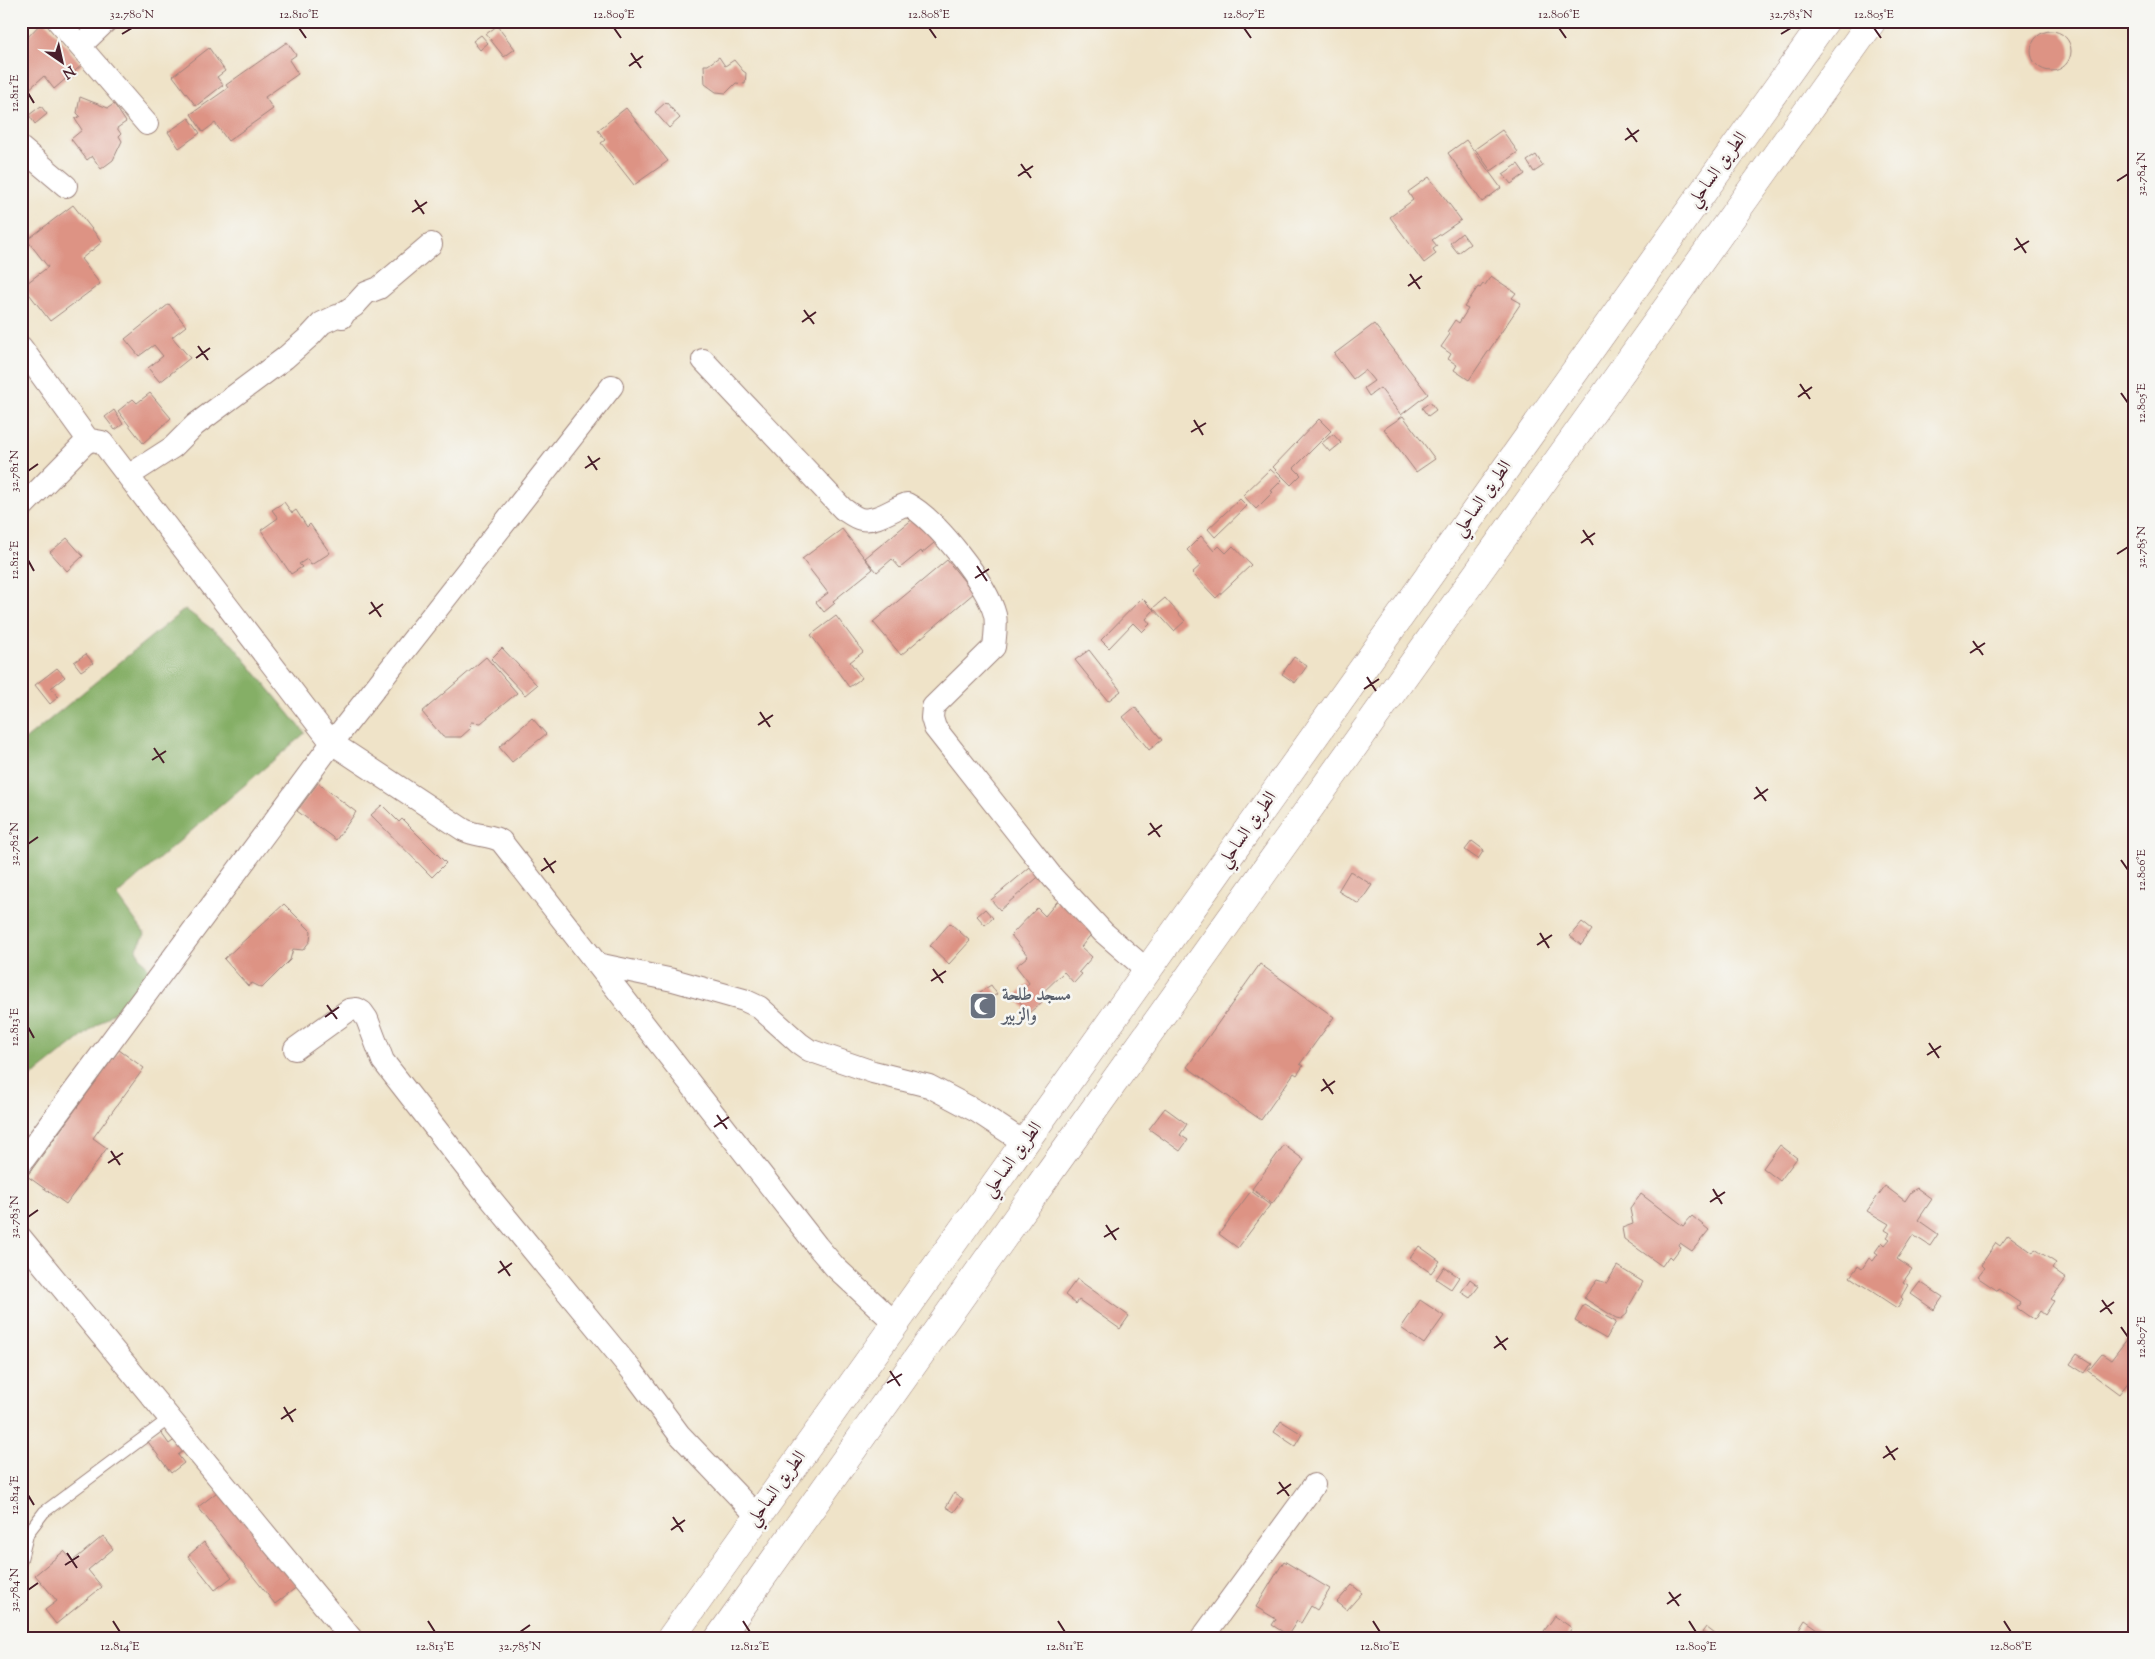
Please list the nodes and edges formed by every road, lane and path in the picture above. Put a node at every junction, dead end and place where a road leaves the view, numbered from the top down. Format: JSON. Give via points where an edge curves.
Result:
{"nodes":[{"id":1,"x":58,"y":21,"type":"edge"},
{"id":2,"x":106,"y":21,"type":"edge"},
{"id":3,"x":1825,"y":21,"type":"edge"},
{"id":4,"x":1872,"y":21,"type":"edge"},
{"id":5,"x":80,"y":46,"type":"junction"},
{"id":6,"x":147,"y":124,"type":"dead end"},
{"id":7,"x":21,"y":148,"type":"edge"},
{"id":8,"x":66,"y":186,"type":"dead end"},
{"id":9,"x":432,"y":244,"type":"dead end"},
{"id":10,"x":21,"y":347,"type":"edge"},
{"id":11,"x":703,"y":360,"type":"dead end"},
{"id":12,"x":612,"y":386,"type":"dead end"},
{"id":13,"x":89,"y":441,"type":"junction"},
{"id":14,"x":128,"y":476,"type":"junction"},
{"id":15,"x":21,"y":508,"type":"edge"},
{"id":16,"x":332,"y":743,"type":"junction"},
{"id":17,"x":596,"y":964,"type":"junction"},
{"id":18,"x":1148,"y":971,"type":"junction"},
{"id":19,"x":295,"y":1049,"type":"dead end"},
{"id":20,"x":1026,"y":1143,"type":"junction"},
{"id":21,"x":21,"y":1163,"type":"edge"},
{"id":22,"x":21,"y":1238,"type":"edge"},
{"id":23,"x":896,"y":1324,"type":"junction"},
{"id":24,"x":170,"y":1418,"type":"junction"},
{"id":25,"x":1314,"y":1485,"type":"dead end"},
{"id":26,"x":758,"y":1516,"type":"junction"},
{"id":27,"x":21,"y":1561,"type":"edge"},
{"id":28,"x":351,"y":1638,"type":"edge"},
{"id":29,"x":671,"y":1638,"type":"edge"},
{"id":30,"x":719,"y":1638,"type":"edge"},
{"id":31,"x":1202,"y":1638,"type":"edge"}],
"edges":[{"from":1,"to":5,"type":"street"},
{"from":2,"to":5,"type":"street"},
{"from":3,"to":18,"type":"highway","name":"الطريق الساحلي"},
{"from":4,"to":30,"type":"highway","name":"الطريق الساحلي"},
{"from":5,"to":6,"type":"street"},
{"from":7,"to":8,"type":"street"},
{"from":9,"to":14,"type":"street","via":[[379,288],[366,293],[342,317],[322,322],[292,352],[195,425],[173,447]]},
{"from":10,"to":13,"type":"street"},
{"from":11,"to":18,"type":"street","via":[[843,509],[860,519],[877,518],[907,504],[920,511],[969,566],[996,617],[994,646],[933,707],[934,728],[1053,878],[1103,932]]},
{"from":12,"to":16,"type":"street"},
{"from":13,"to":14,"type":"street","via":[[102,442]]},
{"from":13,"to":15,"type":"street"},
{"from":14,"to":16,"type":"street"},
{"from":16,"to":17,"type":"street","via":[[464,830],[498,839]]},
{"from":16,"to":21,"type":"street"},
{"from":17,"to":20,"type":"street","via":[[673,980],[744,1000],[759,1007],[809,1050],[873,1072],[929,1086]]},
{"from":17,"to":23,"type":"street","via":[[817,1246]]},
{"from":18,"to":20,"type":"highway","name":"الطريق الساحلي"},
{"from":19,"to":26,"type":"street","via":[[349,1010],[362,1012],[383,1061],[486,1193],[633,1372],[679,1434]]},
{"from":20,"to":23,"type":"highway","name":"الطريق الساحلي"},
{"from":22,"to":24,"type":"street"},
{"from":23,"to":26,"type":"highway","name":"الطريق الساحلي"},
{"from":24,"to":27,"type":"lane","via":[[44,1512],[28,1533]]},
{"from":24,"to":28,"type":"street"},
{"from":25,"to":31,"type":"street"},
{"from":26,"to":29,"type":"highway","name":"الطريق الساحلي"}]}
